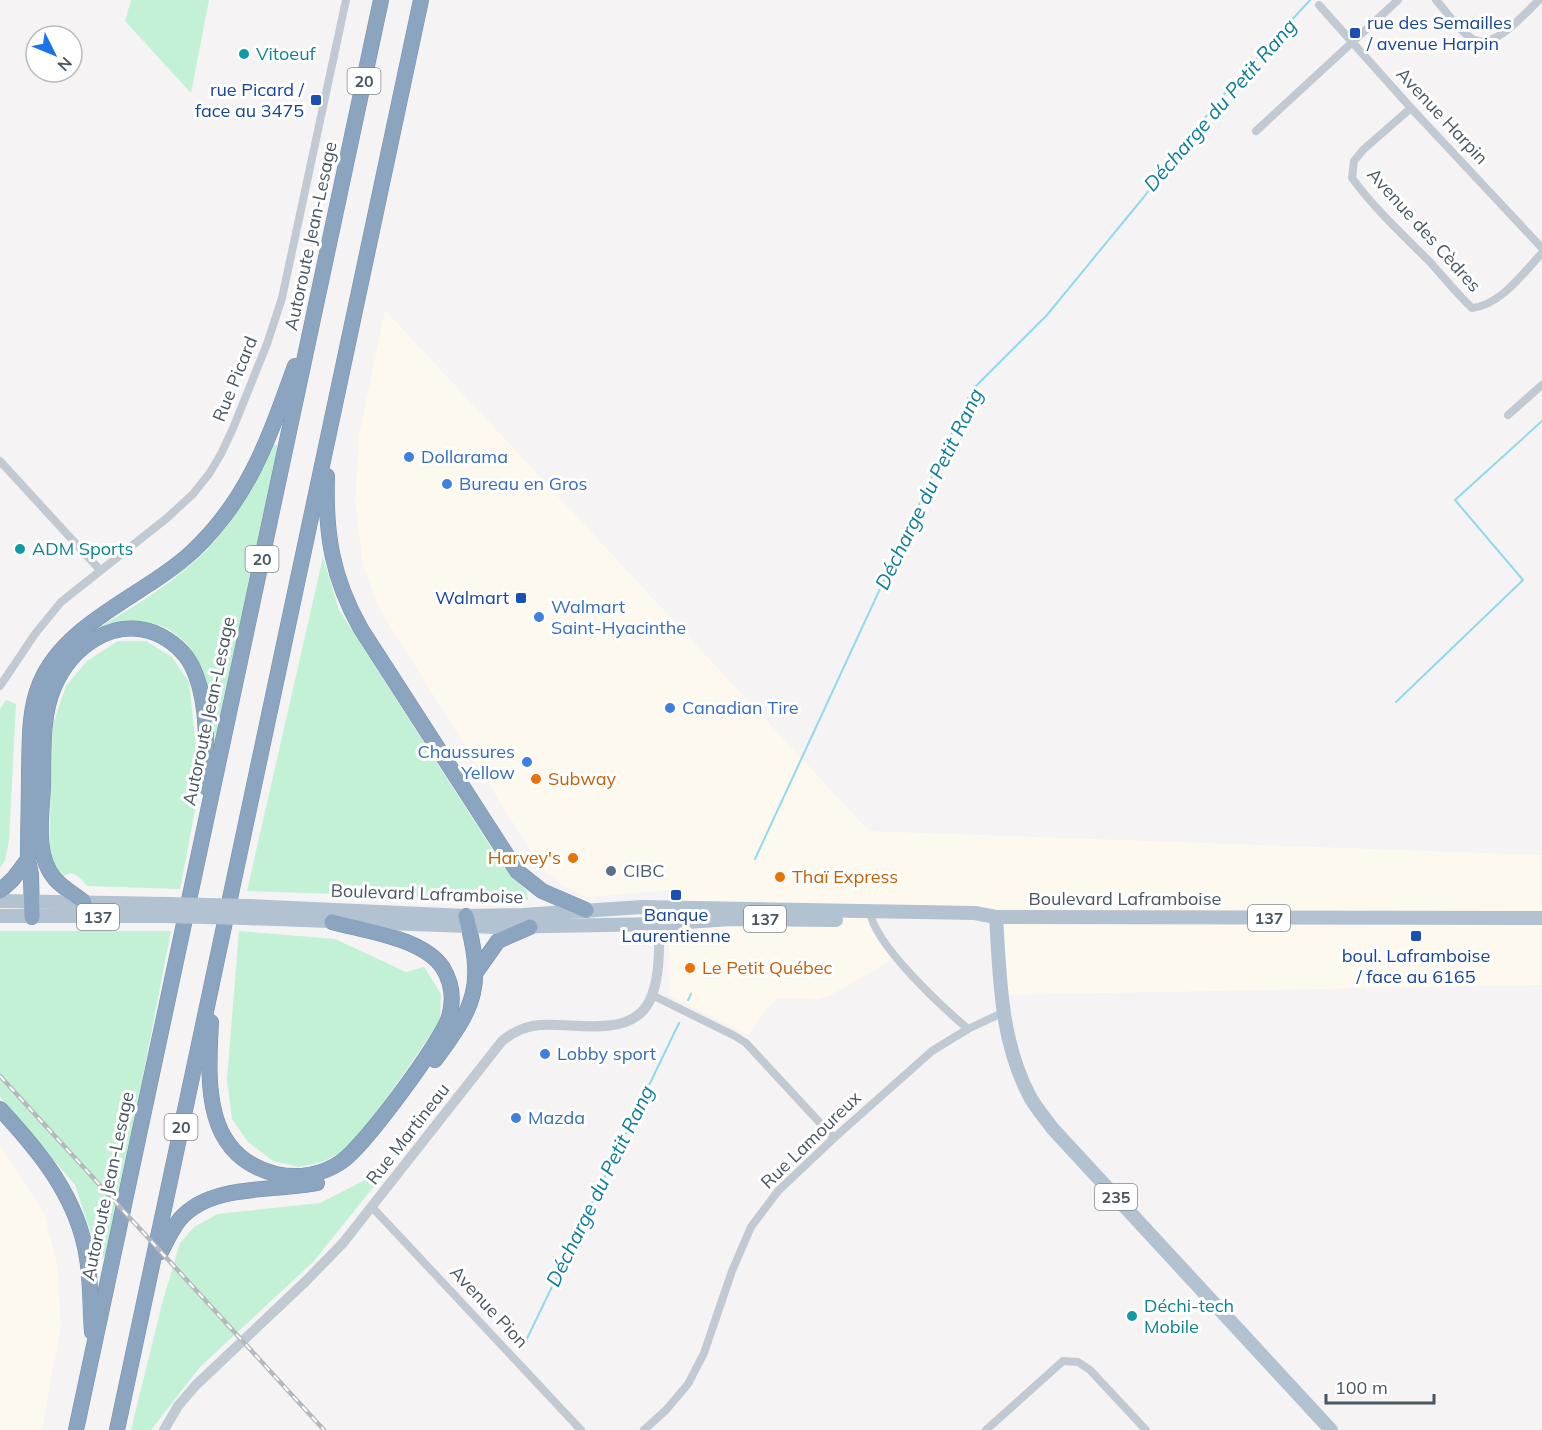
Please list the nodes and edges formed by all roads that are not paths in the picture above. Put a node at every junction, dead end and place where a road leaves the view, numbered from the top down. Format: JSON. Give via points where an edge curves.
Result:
{"nodes":[{"id":1,"x":346,"y":0,"type":"edge"},
{"id":2,"x":381,"y":0,"type":"edge"},
{"id":3,"x":421,"y":0,"type":"edge"},
{"id":4,"x":1398,"y":0,"type":"edge"},
{"id":5,"x":1436,"y":0,"type":"edge"},
{"id":6,"x":1539,"y":0,"type":"edge"},
{"id":7,"x":1319,"y":5,"type":"dead end"},
{"id":8,"x":1353,"y":42,"type":"junction"},
{"id":9,"x":1411,"y":108,"type":"junction"},
{"id":10,"x":1256,"y":131,"type":"dead end"},
{"id":11,"x":1542,"y":248,"type":"edge"},
{"id":12,"x":1542,"y":253,"type":"edge"},
{"id":13,"x":315,"y":309,"type":"junction"},
{"id":14,"x":1542,"y":385,"type":"edge"},
{"id":15,"x":1508,"y":415,"type":"dead end"},
{"id":16,"x":328,"y":439,"type":"junction"},
{"id":17,"x":0,"y":461,"type":"edge"},
{"id":18,"x":100,"y":570,"type":"junction"},
{"id":19,"x":0,"y":686,"type":"edge"},
{"id":20,"x":208,"y":808,"type":"junction"},
{"id":21,"x":27,"y":859,"type":"junction"},
{"id":22,"x":0,"y":891,"type":"edge"},
{"id":23,"x":0,"y":901,"type":"edge"},
{"id":24,"x":32,"y":901,"type":"junction"},
{"id":25,"x":84,"y":902,"type":"junction"},
{"id":26,"x":660,"y":907,"type":"junction"},
{"id":27,"x":166,"y":910,"type":"junction"},
{"id":28,"x":586,"y":910,"type":"junction"},
{"id":29,"x":247,"y":912,"type":"junction"},
{"id":30,"x":0,"y":916,"type":"edge"},
{"id":31,"x":32,"y":916,"type":"junction"},
{"id":32,"x":871,"y":916,"type":"junction"},
{"id":33,"x":996,"y":917,"type":"junction"},
{"id":34,"x":1542,"y":918,"type":"edge"},
{"id":35,"x":332,"y":921,"type":"junction"},
{"id":36,"x":467,"y":921,"type":"junction"},
{"id":37,"x":659,"y":924,"type":"junction"},
{"id":38,"x":530,"y":927,"type":"junction"},
{"id":39,"x":476,"y":972,"type":"junction"},
{"id":40,"x":213,"y":975,"type":"junction"},
{"id":41,"x":652,"y":995,"type":"junction"},
{"id":42,"x":1002,"y":1013,"type":"junction"},
{"id":43,"x":968,"y":1029,"type":"junction"},
{"id":44,"x":0,"y":1109,"type":"edge"},
{"id":45,"x":834,"y":1138,"type":"junction"},
{"id":46,"x":372,"y":1207,"type":"junction"},
{"id":47,"x":149,"y":1279,"type":"junction"},
{"id":48,"x":94,"y":1347,"type":"junction"},
{"id":49,"x":76,"y":1430,"type":"edge"},
{"id":50,"x":117,"y":1430,"type":"edge"},
{"id":51,"x":164,"y":1430,"type":"edge"},
{"id":52,"x":581,"y":1430,"type":"edge"},
{"id":53,"x":644,"y":1430,"type":"edge"},
{"id":54,"x":986,"y":1430,"type":"edge"},
{"id":55,"x":1146,"y":1430,"type":"edge"},
{"id":56,"x":1331,"y":1430,"type":"edge"}],
"edges":[{"from":1,"to":18,"type":"street","name":"Rue Picard","via":[[284,291],[231,432],[213,468],[187,500]]},
{"from":2,"to":13,"type":"highway","name":"Autoroute Jean-Lesage","number":"20"},
{"from":3,"to":16,"type":"highway","number":"20"},
{"from":4,"to":8,"type":"street"},
{"from":5,"to":6,"type":"street","via":[[1464,32],[1475,40],[1490,41]]},
{"from":7,"to":8,"type":"street","name":"Avenue Harpin"},
{"from":8,"to":9,"type":"street","name":"Avenue Harpin"},
{"from":8,"to":10,"type":"street"},
{"from":9,"to":11,"type":"street","name":"Avenue Harpin"},
{"from":9,"to":12,"type":"street","name":"Avenue des Cèdres","via":[[1354,162],[1352,178],[1363,193],[1472,308],[1495,300]]},
{"from":13,"to":20,"type":"highway","name":"Autoroute Jean-Lesage","number":"20"},
{"from":13,"to":21,"type":"highway","via":[[266,445],[230,509],[182,561],[74,637],[43,677],[30,728]]},
{"from":14,"to":15,"type":"street"},
{"from":16,"to":28,"type":"highway","via":[[326,502],[330,546],[340,585],[357,622],[517,870],[542,891]]},
{"from":16,"to":40,"type":"highway","number":"20"},
{"from":17,"to":18,"type":"street"},
{"from":18,"to":19,"type":"street","name":"Rue Picard","via":[[49,615]]},
{"from":20,"to":25,"type":"highway","via":[[203,712],[188,659],[168,640],[140,629],[112,631],[90,642],[67,664],[52,692],[45,721],[43,765],[45,859],[57,880]]},
{"from":20,"to":48,"type":"highway","name":"Autoroute Jean-Lesage","number":"20"},
{"from":21,"to":22,"type":"highway"},
{"from":21,"to":24,"type":"highway"},
{"from":23,"to":24,"type":"main road","name":"Boulevard Laframboise","number":"137"},
{"from":24,"to":25,"type":"main road","name":"Boulevard Laframboise","number":"137"},
{"from":24,"to":31,"type":"highway"},
{"from":25,"to":27,"type":"main road","name":"Boulevard Laframboise","number":"137"},
{"from":26,"to":28,"type":"main road","name":"Boulevard Laframboise","number":"137"},
{"from":26,"to":32,"type":"main road","name":"Boulevard Laframboise","number":"137"},
{"from":26,"to":37,"type":"street"},
{"from":27,"to":29,"type":"main road","name":"Boulevard Laframboise","number":"137","bridge":true},
{"from":27,"to":31,"type":"main road","name":"Boulevard Laframboise","number":"137"},
{"from":28,"to":36,"type":"main road","name":"Boulevard Laframboise","number":"137"},
{"from":29,"to":35,"type":"main road","name":"Boulevard Laframboise","number":"137"},
{"from":29,"to":36,"type":"main road","name":"Boulevard Laframboise","number":"137"},
{"from":30,"to":31,"type":"main road","name":"Boulevard Laframboise","number":"137"},
{"from":32,"to":33,"type":"main road","name":"Boulevard Laframboise","number":"137","via":[[975,913]]},
{"from":32,"to":37,"type":"main road","name":"Boulevard Laframboise","number":"137"},
{"from":32,"to":43,"type":"street","via":[[883,943]]},
{"from":33,"to":34,"type":"main road","name":"Boulevard Laframboise","number":"137"},
{"from":33,"to":42,"type":"main road","number":"235"},
{"from":35,"to":36,"type":"main road","name":"Boulevard Laframboise","number":"137"},
{"from":35,"to":40,"type":"highway","via":[[423,950],[446,973],[452,1001],[446,1024],[417,1069],[355,1150],[331,1168],[301,1175],[271,1172],[246,1160],[223,1136],[209,1083]]},
{"from":36,"to":38,"type":"main road","name":"Boulevard Laframboise","number":"137"},
{"from":36,"to":39,"type":"highway"},
{"from":37,"to":38,"type":"main road","name":"Boulevard Laframboise","number":"137"},
{"from":37,"to":41,"type":"street"},
{"from":38,"to":39,"type":"highway","via":[[498,941]]},
{"from":39,"to":47,"type":"highway","via":[[473,999],[459,1027],[360,1160],[316,1184],[223,1195],[200,1203],[172,1229]]},
{"from":40,"to":47,"type":"highway","number":"20"},
{"from":41,"to":45,"type":"street","via":[[746,1043]]},
{"from":41,"to":46,"type":"street","name":"Rue Martineau","via":[[640,1013],[623,1023],[540,1025],[507,1037]]},
{"from":42,"to":43,"type":"street","name":"Rue Lamoureux"},
{"from":42,"to":56,"type":"main road","number":"235","via":[[1029,1096],[1053,1129]]},
{"from":43,"to":45,"type":"street","name":"Rue Lamoureux","via":[[932,1051]]},
{"from":44,"to":48,"type":"highway","via":[[47,1164],[77,1220],[87,1258]]},
{"from":45,"to":53,"type":"street","name":"Rue Lamoureux","via":[[778,1191],[751,1227],[704,1353],[688,1384]]},
{"from":46,"to":51,"type":"street","name":"Rue Martineau","via":[[321,1267],[196,1385]]},
{"from":46,"to":52,"type":"street","name":"Avenue Pion"},
{"from":47,"to":50,"type":"highway","number":"20"},
{"from":48,"to":49,"type":"highway","name":"Autoroute Jean-Lesage","number":"20"},
{"from":54,"to":55,"type":"street","via":[[1064,1361],[1078,1362],[1090,1370]]}]}
